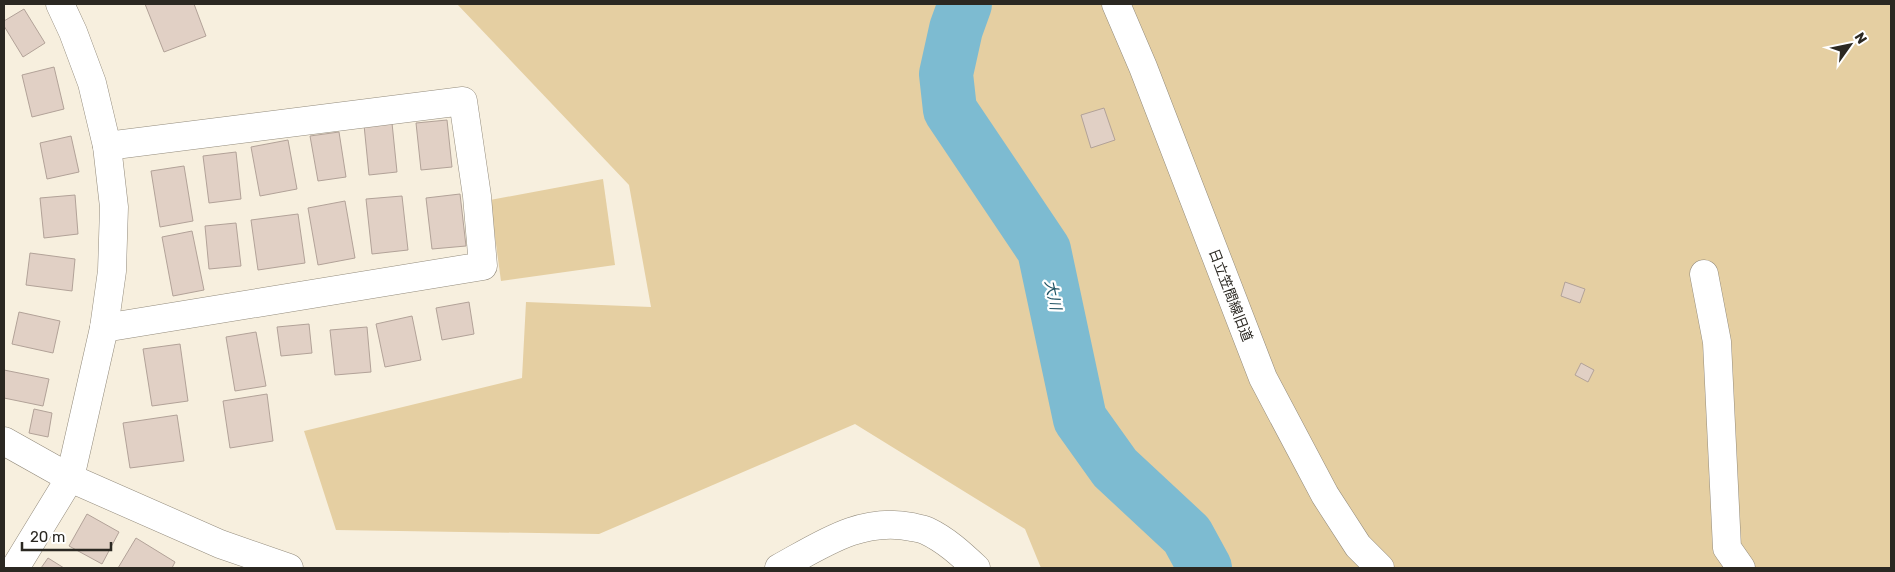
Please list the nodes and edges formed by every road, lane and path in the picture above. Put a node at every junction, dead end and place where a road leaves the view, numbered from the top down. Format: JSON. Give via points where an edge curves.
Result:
{"nodes":[{"id":1,"x":60,"y":4,"type":"edge"},
{"id":2,"x":1116,"y":4,"type":"edge"},
{"id":3,"x":107,"y":146,"type":"junction"},
{"id":4,"x":1704,"y":274,"type":"dead end"},
{"id":5,"x":104,"y":328,"type":"junction"},
{"id":6,"x":4,"y":441,"type":"edge"},
{"id":7,"x":70,"y":478,"type":"junction"},
{"id":8,"x":15,"y":568,"type":"edge"},
{"id":9,"x":289,"y":568,"type":"edge"},
{"id":10,"x":779,"y":568,"type":"edge"},
{"id":11,"x":976,"y":568,"type":"edge"},
{"id":12,"x":1380,"y":568,"type":"edge"},
{"id":13,"x":1741,"y":568,"type":"edge"}],
"edges":[{"from":1,"to":3,"type":"street","via":[[92,83]]},
{"from":2,"to":12,"type":"street","name":"日立笠間線旧道","via":[[1263,378],[1325,495],[1358,546]]},
{"from":3,"to":5,"type":"street","via":[[114,207],[112,272]]},
{"from":3,"to":5,"type":"street","via":[[463,101],[483,266]]},
{"from":4,"to":13,"type":"street","via":[[1718,342],[1728,548]]},
{"from":5,"to":7,"type":"street"},
{"from":6,"to":7,"type":"street"},
{"from":7,"to":8,"type":"street"},
{"from":7,"to":9,"type":"street","via":[[220,544]]},
{"from":10,"to":11,"type":"street","via":[[838,536],[867,526],[896,523],[926,530],[954,547]]}]}
